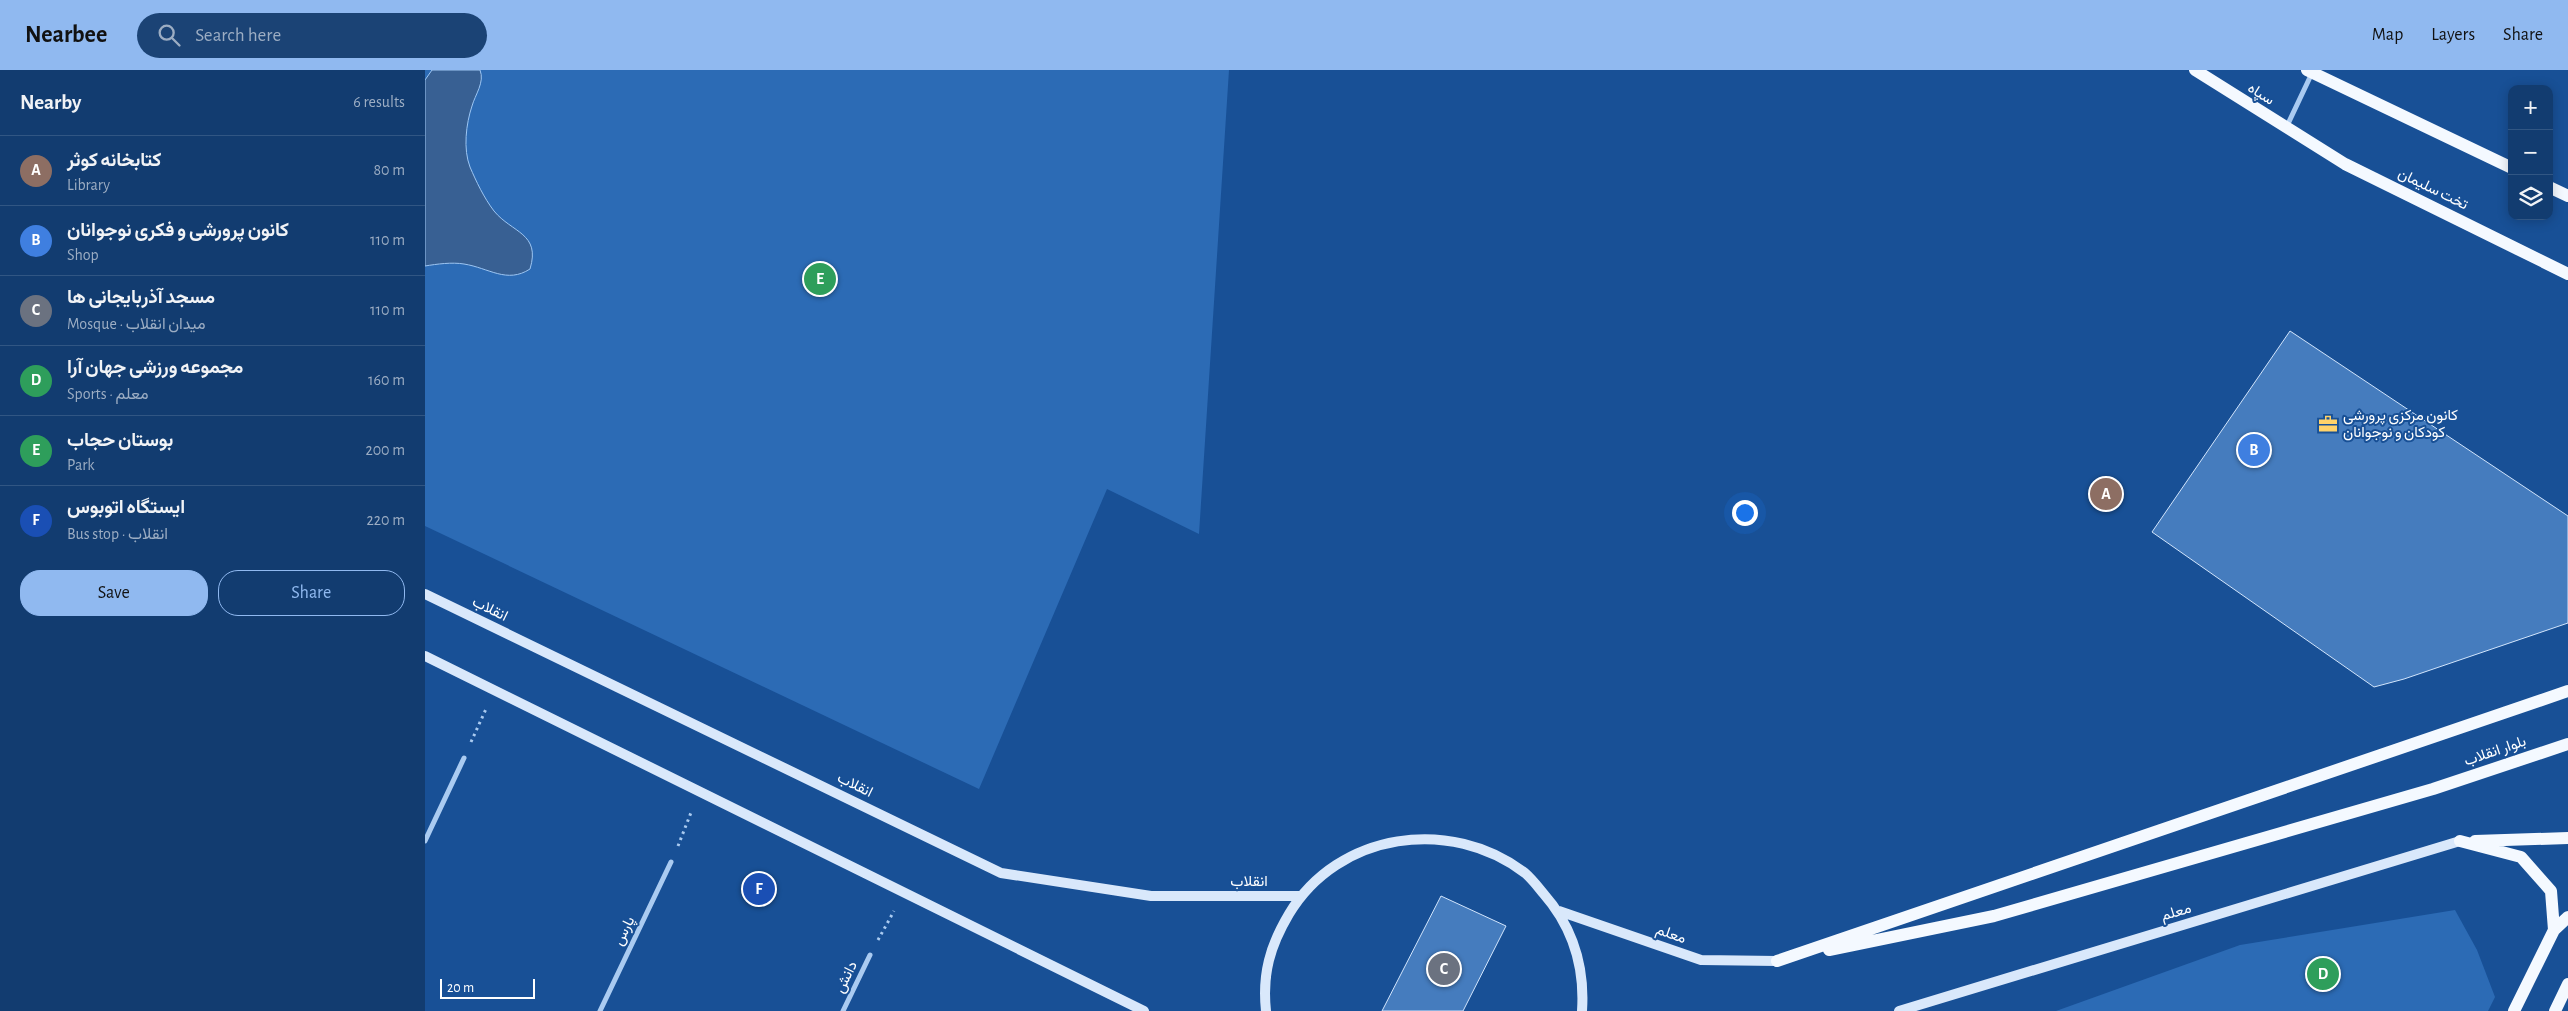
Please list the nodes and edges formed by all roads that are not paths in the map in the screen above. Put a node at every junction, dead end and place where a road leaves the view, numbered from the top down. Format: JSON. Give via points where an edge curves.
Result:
{"nodes":[{"id":1,"x":2195,"y":70,"type":"edge"},
{"id":2,"x":2311,"y":71,"type":"edge"},
{"id":3,"x":2286,"y":128,"type":"junction"},
{"id":4,"x":2508,"y":166,"type":"edge"},
{"id":5,"x":2553,"y":189,"type":"edge"},
{"id":6,"x":2568,"y":196,"type":"edge"},
{"id":7,"x":2568,"y":274,"type":"edge"},
{"id":8,"x":425,"y":594,"type":"edge"},
{"id":9,"x":425,"y":656,"type":"edge"},
{"id":10,"x":2568,"y":691,"type":"edge"},
{"id":11,"x":2568,"y":744,"type":"edge"},
{"id":12,"x":464,"y":758,"type":"road end"},
{"id":13,"x":2568,"y":838,"type":"edge"},
{"id":14,"x":425,"y":841,"type":"edge"},
{"id":15,"x":2460,"y":842,"type":"junction"},
{"id":16,"x":671,"y":862,"type":"road end"},
{"id":17,"x":1300,"y":896,"type":"junction"},
{"id":18,"x":1559,"y":911,"type":"junction"},
{"id":19,"x":2568,"y":917,"type":"edge"},
{"id":20,"x":2554,"y":930,"type":"junction"},
{"id":21,"x":871,"y":955,"type":"road end"},
{"id":22,"x":1777,"y":961,"type":"junction"},
{"id":23,"x":2568,"y":984,"type":"edge"},
{"id":24,"x":2556,"y":1008,"type":"edge"},
{"id":25,"x":600,"y":1011,"type":"edge"},
{"id":26,"x":843,"y":1011,"type":"edge"},
{"id":27,"x":1144,"y":1011,"type":"edge"},
{"id":28,"x":1265,"y":1011,"type":"edge"},
{"id":29,"x":1582,"y":1011,"type":"edge"},
{"id":30,"x":1899,"y":1011,"type":"edge"},
{"id":31,"x":2514,"y":1011,"type":"edge"}],
"edges":[{"from":1,"to":3,"type":"main road","name":"سپاه"},
{"from":2,"to":3,"type":"street"},
{"from":2,"to":4,"type":"main road"},
{"from":3,"to":7,"type":"main road","name":"تخت سلیمان","via":[[2345,164]]},
{"from":5,"to":6,"type":"main road"},
{"from":8,"to":17,"type":"main road","name":"انقلاب","via":[[1001,873],[1151,896]]},
{"from":9,"to":27,"type":"main road"},
{"from":10,"to":22,"type":"main road"},
{"from":11,"to":22,"type":"main road","name":"بلوار انقلاب","via":[[2433,789],[1994,916]]},
{"from":12,"to":14,"type":"street"},
{"from":13,"to":15,"type":"main road"},
{"from":15,"to":20,"type":"main road","via":[[2521,857],[2551,891]]},
{"from":15,"to":30,"type":"main road","name":"معلم"},
{"from":16,"to":25,"type":"street","name":"پارس"},
{"from":17,"to":18,"type":"main road","via":[[1337,862],[1383,842],[1433,838],[1482,848],[1526,874]]},
{"from":17,"to":28,"type":"main road","via":[[1274,938],[1263,987]]},
{"from":18,"to":22,"type":"main road","name":"معلم","via":[[1701,960]]},
{"from":18,"to":29,"type":"main road","via":[[1577,947],[1584,987]]},
{"from":19,"to":20,"type":"main road"},
{"from":20,"to":31,"type":"main road"},
{"from":21,"to":26,"type":"street","name":"دانش"},
{"from":23,"to":24,"type":"main road"}]}
